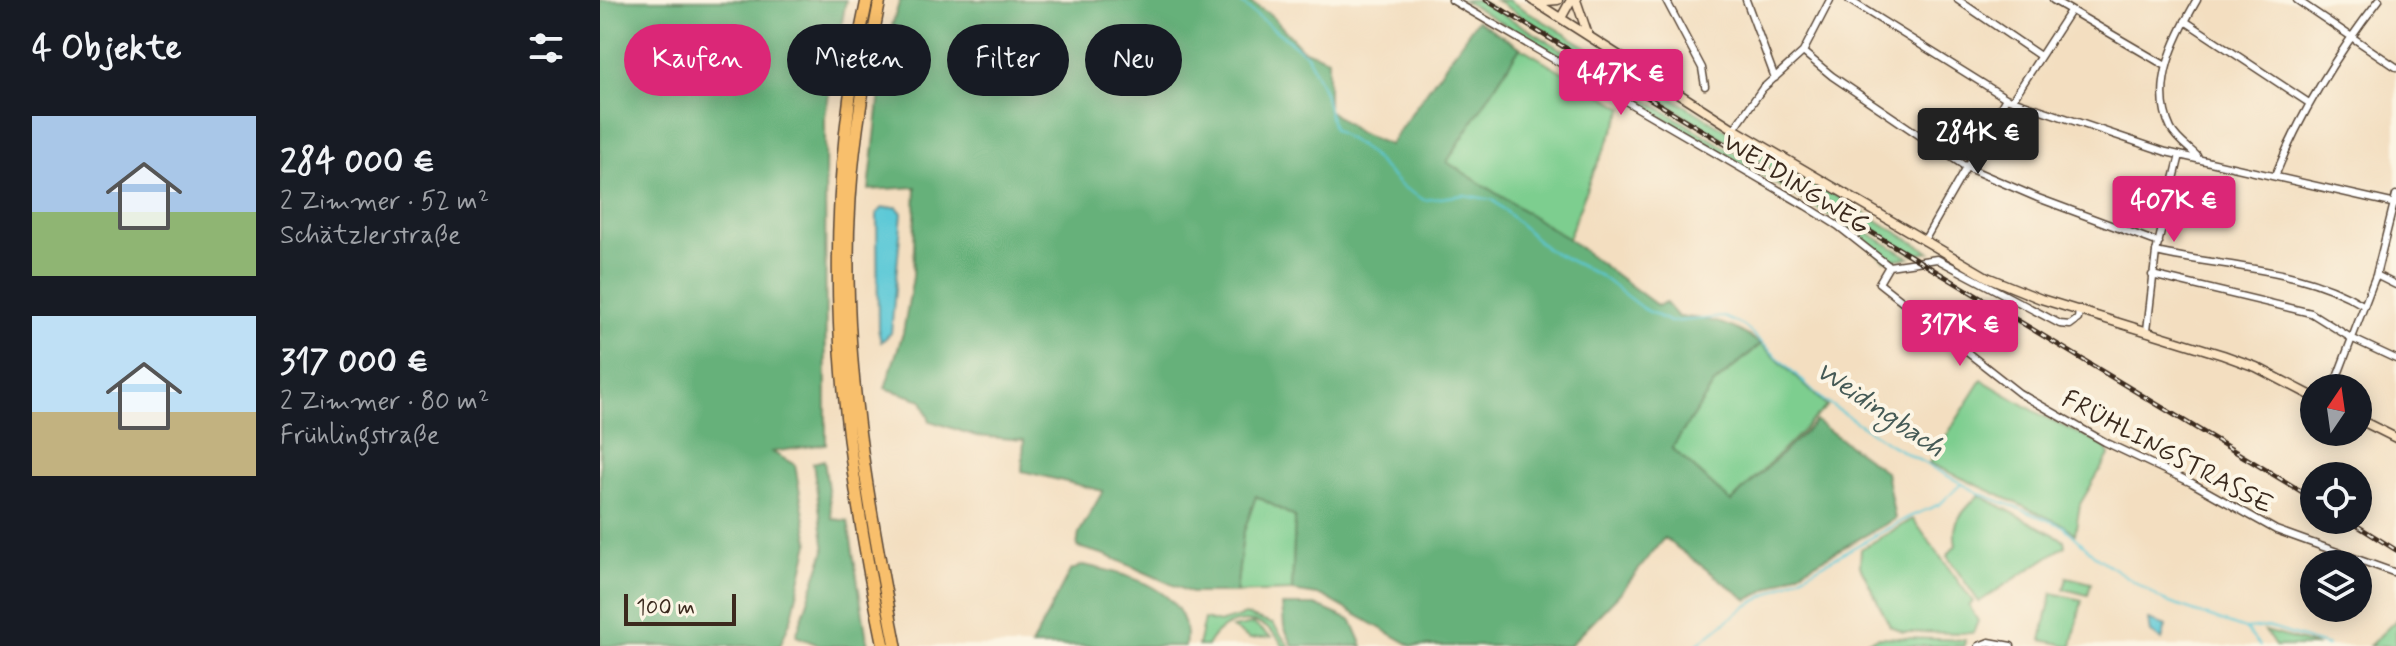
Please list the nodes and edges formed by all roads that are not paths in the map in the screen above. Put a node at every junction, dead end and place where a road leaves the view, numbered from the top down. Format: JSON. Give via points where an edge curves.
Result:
{"nodes":[{"id":1,"x":867,"y":0,"type":"edge"},
{"id":2,"x":880,"y":0,"type":"edge"},
{"id":3,"x":1452,"y":0,"type":"edge"},
{"id":4,"x":1558,"y":0,"type":"edge"},
{"id":5,"x":1574,"y":0,"type":"edge"},
{"id":6,"x":1666,"y":0,"type":"edge"},
{"id":7,"x":1746,"y":0,"type":"edge"},
{"id":8,"x":1830,"y":0,"type":"edge"},
{"id":9,"x":1849,"y":0,"type":"edge"},
{"id":10,"x":1958,"y":0,"type":"edge"},
{"id":11,"x":2053,"y":0,"type":"edge"},
{"id":12,"x":2197,"y":0,"type":"edge"},
{"id":13,"x":2297,"y":0,"type":"edge"},
{"id":14,"x":2379,"y":0,"type":"edge"},
{"id":15,"x":1533,"y":1,"type":"edge"},
{"id":16,"x":2070,"y":11,"type":"junction"},
{"id":17,"x":1561,"y":18,"type":"junction"},
{"id":18,"x":2185,"y":21,"type":"junction"},
{"id":19,"x":1588,"y":36,"type":"junction"},
{"id":20,"x":2352,"y":36,"type":"junction"},
{"id":21,"x":1803,"y":52,"type":"junction"},
{"id":22,"x":2040,"y":56,"type":"junction"},
{"id":23,"x":2166,"y":66,"type":"junction"},
{"id":24,"x":2396,"y":67,"type":"edge"},
{"id":25,"x":1775,"y":78,"type":"junction"},
{"id":26,"x":1705,"y":86,"type":"dead end"},
{"id":27,"x":2010,"y":98,"type":"junction"},
{"id":28,"x":2309,"y":103,"type":"junction"},
{"id":29,"x":1734,"y":129,"type":"junction"},
{"id":30,"x":2180,"y":155,"type":"junction"},
{"id":31,"x":2197,"y":156,"type":"junction"},
{"id":32,"x":1966,"y":167,"type":"junction"},
{"id":33,"x":2275,"y":176,"type":"junction"},
{"id":34,"x":2395,"y":201,"type":"edge"},
{"id":35,"x":1924,"y":241,"type":"junction"},
{"id":36,"x":2159,"y":243,"type":"junction"},
{"id":37,"x":2156,"y":252,"type":"junction"},
{"id":38,"x":1889,"y":266,"type":"junction"},
{"id":39,"x":2152,"y":275,"type":"junction"},
{"id":40,"x":2376,"y":275,"type":"junction"},
{"id":41,"x":2396,"y":285,"type":"edge"},
{"id":42,"x":2363,"y":305,"type":"junction"},
{"id":43,"x":2079,"y":309,"type":"junction"},
{"id":44,"x":2147,"y":330,"type":"junction"},
{"id":45,"x":2351,"y":338,"type":"junction"},
{"id":46,"x":2396,"y":359,"type":"edge"},
{"id":47,"x":2338,"y":374,"type":"edge"},
{"id":48,"x":2300,"y":390,"type":"edge"},
{"id":49,"x":2372,"y":426,"type":"edge"},
{"id":50,"x":2396,"y":438,"type":"edge"},
{"id":51,"x":2396,"y":573,"type":"edge"},
{"id":52,"x":1981,"y":645,"type":"edge"},
{"id":53,"x":884,"y":646,"type":"edge"},
{"id":54,"x":896,"y":646,"type":"edge"},
{"id":55,"x":2011,"y":646,"type":"edge"}],
"edges":[{"from":1,"to":53,"type":"highway","via":[[841,157],[836,265],[848,443]]},
{"from":2,"to":54,"type":"highway","via":[[853,170],[850,321],[864,470]]},
{"from":3,"to":38,"type":"street","name":"WEIDINGWEG","via":[[1806,206]]},
{"from":4,"to":15,"type":"main road"},
{"from":5,"to":17,"type":"main road"},
{"from":5,"to":19,"type":"main road"},
{"from":6,"to":26,"type":"street","via":[[1702,68]]},
{"from":7,"to":25,"type":"street"},
{"from":8,"to":21,"type":"street"},
{"from":9,"to":27,"type":"street"},
{"from":10,"to":22,"type":"street"},
{"from":11,"to":16,"type":"street"},
{"from":12,"to":18,"type":"street"},
{"from":13,"to":20,"type":"street"},
{"from":14,"to":20,"type":"street"},
{"from":15,"to":17,"type":"main road"},
{"from":16,"to":22,"type":"street"},
{"from":16,"to":23,"type":"street"},
{"from":17,"to":19,"type":"main road"},
{"from":18,"to":23,"type":"street"},
{"from":18,"to":28,"type":"street"},
{"from":19,"to":29,"type":"main road"},
{"from":20,"to":24,"type":"street"},
{"from":20,"to":28,"type":"street"},
{"from":21,"to":25,"type":"street"},
{"from":21,"to":32,"type":"street"},
{"from":22,"to":27,"type":"street"},
{"from":23,"to":31,"type":"street","via":[[2162,101],[2172,132]]},
{"from":25,"to":29,"type":"street"},
{"from":27,"to":30,"type":"street"},
{"from":27,"to":32,"type":"street"},
{"from":28,"to":33,"type":"street"},
{"from":29,"to":35,"type":"main road"},
{"from":30,"to":31,"type":"street"},
{"from":30,"to":36,"type":"street"},
{"from":31,"to":33,"type":"street"},
{"from":32,"to":35,"type":"street"},
{"from":32,"to":36,"type":"street"},
{"from":33,"to":34,"type":"street"},
{"from":34,"to":40,"type":"street"},
{"from":35,"to":43,"type":"main road","via":[[2014,289]]},
{"from":36,"to":37,"type":"street"},
{"from":37,"to":39,"type":"street"},
{"from":37,"to":42,"type":"street","via":[[2304,278]]},
{"from":38,"to":43,"type":"street","name":"WEIDINGWEG","via":[[1937,259],[2060,324],[2078,319]]},
{"from":38,"to":51,"type":"street","name":"FRÜHLINGSTRASSE","via":[[1879,283],[2019,393],[2276,530]]},
{"from":39,"to":44,"type":"street"},
{"from":39,"to":45,"type":"street","via":[[2286,304]]},
{"from":40,"to":41,"type":"street"},
{"from":40,"to":42,"type":"street"},
{"from":42,"to":45,"type":"street"},
{"from":43,"to":44,"type":"main road"},
{"from":44,"to":48,"type":"main road","via":[[2256,367]]},
{"from":45,"to":46,"type":"street"},
{"from":45,"to":47,"type":"street"},
{"from":49,"to":50,"type":"main road"},
{"from":52,"to":55,"type":"street"}]}
